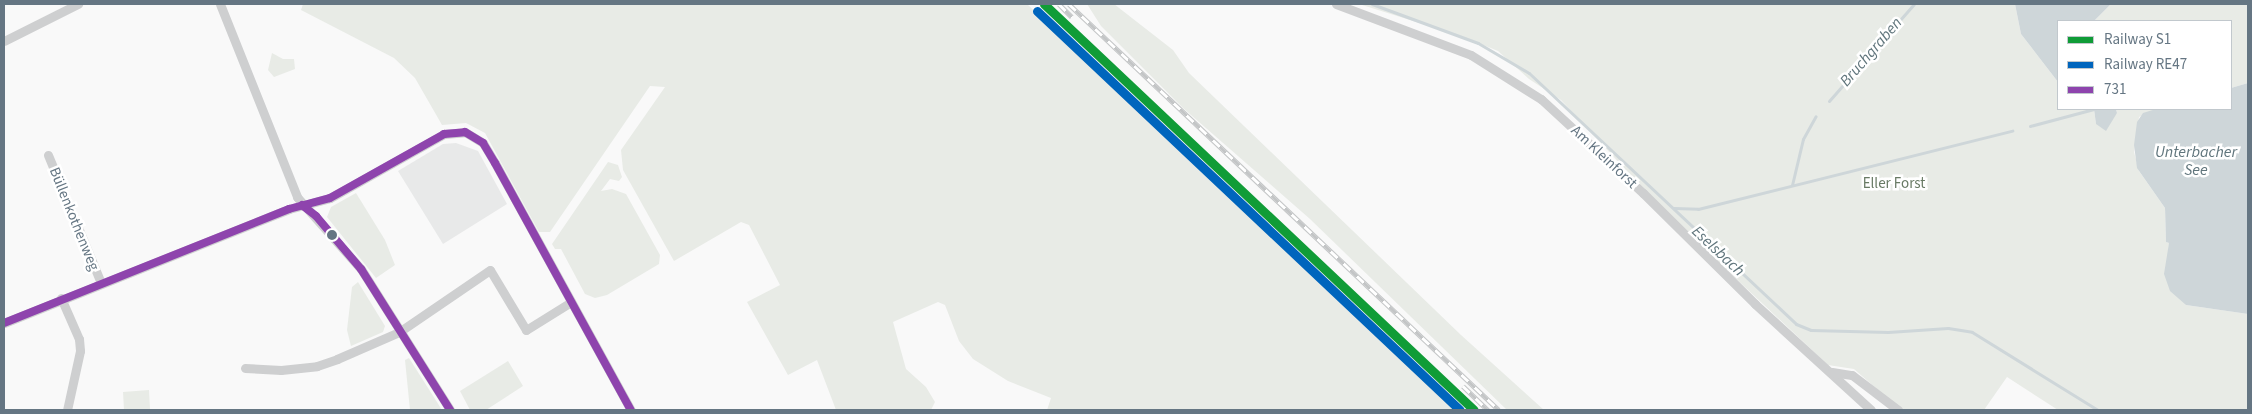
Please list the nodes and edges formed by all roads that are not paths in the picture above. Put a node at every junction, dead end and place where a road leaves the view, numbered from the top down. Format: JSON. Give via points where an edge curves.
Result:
{"nodes":[{"id":1,"x":78,"y":4,"type":"edge"},
{"id":2,"x":220,"y":4,"type":"edge"},
{"id":3,"x":1336,"y":4,"type":"edge"},
{"id":4,"x":4,"y":41,"type":"edge"},
{"id":5,"x":48,"y":155,"type":"dead end"},
{"id":6,"x":302,"y":206,"type":"junction"},
{"id":7,"x":101,"y":283,"type":"junction"},
{"id":8,"x":61,"y":298,"type":"junction"},
{"id":9,"x":572,"y":302,"type":"junction"},
{"id":10,"x":4,"y":323,"type":"edge"},
{"id":11,"x":399,"y":332,"type":"junction"},
{"id":12,"x":245,"y":368,"type":"dead end"},
{"id":13,"x":1832,"y":372,"type":"junction"},
{"id":14,"x":1883,"y":398,"type":"junction"},
{"id":15,"x":67,"y":410,"type":"edge"},
{"id":16,"x":450,"y":410,"type":"edge"},
{"id":17,"x":631,"y":410,"type":"edge"},
{"id":18,"x":1871,"y":410,"type":"edge"},
{"id":19,"x":1898,"y":410,"type":"edge"}],
"edges":[{"from":1,"to":4,"type":"street"},
{"from":2,"to":6,"type":"street"},
{"from":3,"to":13,"type":"street","name":"Am Kleinforst","via":[[1471,55],[1518,82],[1568,123],[1755,304]]},
{"from":5,"to":7,"type":"street","name":"Büllenkothenweg"},
{"from":6,"to":7,"type":"street","name":"Büllenkothenweg"},
{"from":6,"to":9,"type":"street","name":"Büllenkothenweg","via":[[350,190],[444,134],[458,132],[473,136],[483,143],[496,164]]},
{"from":6,"to":11,"type":"street","via":[[316,216],[361,269]]},
{"from":7,"to":8,"type":"street","name":"Büllenkothenweg"},
{"from":8,"to":10,"type":"street","name":"Büllenkothenweg"},
{"from":8,"to":15,"type":"street","via":[[79,339],[80,351]]},
{"from":9,"to":11,"type":"street","via":[[526,330],[490,270]]},
{"from":9,"to":17,"type":"street"},
{"from":11,"to":12,"type":"street","via":[[317,366],[281,370]]},
{"from":11,"to":16,"type":"street"},
{"from":13,"to":14,"type":"street","name":"Am Kleinforst","via":[[1852,374]]},
{"from":13,"to":18,"type":"street","name":"Am Kleinforst"},
{"from":14,"to":18,"type":"street","name":"Am Kleinforst"},
{"from":14,"to":19,"type":"street","name":"Am Kleinforst"}]}
